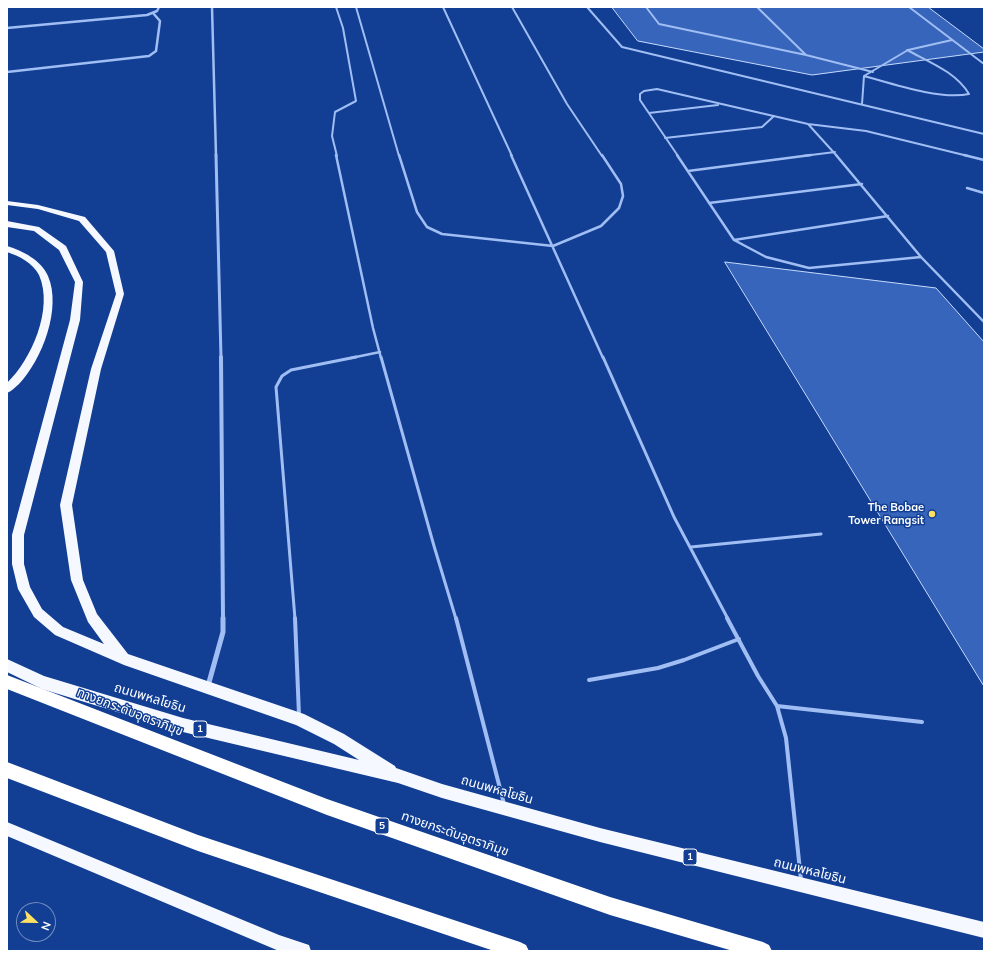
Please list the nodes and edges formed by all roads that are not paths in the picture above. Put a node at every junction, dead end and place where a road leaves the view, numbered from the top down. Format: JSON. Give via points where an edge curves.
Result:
{"nodes":[{"id":1,"x":159,"y":7,"type":"edge"},
{"id":2,"x":212,"y":7,"type":"edge"},
{"id":3,"x":336,"y":7,"type":"edge"},
{"id":4,"x":356,"y":7,"type":"edge"},
{"id":5,"x":443,"y":7,"type":"edge"},
{"id":6,"x":512,"y":7,"type":"edge"},
{"id":7,"x":587,"y":7,"type":"edge"},
{"id":8,"x":646,"y":7,"type":"edge"},
{"id":9,"x":757,"y":7,"type":"edge"},
{"id":10,"x":909,"y":7,"type":"edge"},
{"id":11,"x":153,"y":13,"type":"junction"},
{"id":12,"x":7,"y":28,"type":"edge"},
{"id":13,"x":952,"y":40,"type":"junction"},
{"id":14,"x":907,"y":50,"type":"junction"},
{"id":15,"x":806,"y":55,"type":"junction"},
{"id":16,"x":984,"y":64,"type":"edge"},
{"id":17,"x":7,"y":72,"type":"edge"},
{"id":18,"x":873,"y":72,"type":"junction"},
{"id":19,"x":864,"y":76,"type":"junction"},
{"id":20,"x":722,"y":104,"type":"junction"},
{"id":21,"x":862,"y":104,"type":"junction"},
{"id":22,"x":649,"y":113,"type":"junction"},
{"id":23,"x":774,"y":116,"type":"junction"},
{"id":24,"x":808,"y":124,"type":"junction"},
{"id":25,"x":984,"y":134,"type":"edge"},
{"id":26,"x":665,"y":138,"type":"junction"},
{"id":27,"x":835,"y":152,"type":"junction"},
{"id":28,"x":984,"y":160,"type":"edge"},
{"id":29,"x":688,"y":171,"type":"junction"},
{"id":30,"x":862,"y":184,"type":"junction"},
{"id":31,"x":967,"y":188,"type":"dead end"},
{"id":32,"x":984,"y":193,"type":"edge"},
{"id":33,"x":7,"y":203,"type":"edge"},
{"id":34,"x":709,"y":203,"type":"junction"},
{"id":35,"x":888,"y":216,"type":"junction"},
{"id":36,"x":7,"y":224,"type":"edge"},
{"id":37,"x":734,"y":240,"type":"junction"},
{"id":38,"x":553,"y":246,"type":"junction"},
{"id":39,"x":7,"y":249,"type":"edge"},
{"id":40,"x":921,"y":256,"type":"junction"},
{"id":41,"x":984,"y":322,"type":"edge"},
{"id":42,"x":380,"y":352,"type":"junction"},
{"id":43,"x":7,"y":389,"type":"edge"},
{"id":44,"x":820,"y":534,"type":"dead end"},
{"id":45,"x":692,"y":547,"type":"junction"},
{"id":46,"x":739,"y":639,"type":"junction"},
{"id":47,"x":124,"y":659,"type":"junction"},
{"id":48,"x":7,"y":665,"type":"edge"},
{"id":49,"x":589,"y":680,"type":"dead end"},
{"id":50,"x":7,"y":682,"type":"edge"},
{"id":51,"x":208,"y":686,"type":"junction"},
{"id":52,"x":777,"y":706,"type":"junction"},
{"id":53,"x":299,"y":719,"type":"junction"},
{"id":54,"x":922,"y":722,"type":"dead end"},
{"id":55,"x":7,"y":770,"type":"edge"},
{"id":56,"x":398,"y":776,"type":"junction"},
{"id":57,"x":505,"y":808,"type":"junction"},
{"id":58,"x":7,"y":829,"type":"edge"},
{"id":59,"x":802,"y":886,"type":"junction"},
{"id":60,"x":984,"y":930,"type":"edge"},
{"id":61,"x":303,"y":951,"type":"edge"},
{"id":62,"x":520,"y":951,"type":"edge"},
{"id":63,"x":763,"y":951,"type":"edge"}],
"edges":[{"from":1,"to":11,"type":"street"},
{"from":2,"to":51,"type":"street","via":[[221,353],[223,632]]},
{"from":3,"to":42,"type":"lane","via":[[343,28],[356,101],[335,112],[332,136],[372,328]]},
{"from":4,"to":38,"type":"lane","via":[[402,166],[417,212],[427,227],[442,234]]},
{"from":5,"to":38,"type":"lane"},
{"from":6,"to":38,"type":"lane","via":[[567,104],[621,184],[623,196],[619,208],[601,226]]},
{"from":7,"to":21,"type":"lane","via":[[622,48]]},
{"from":8,"to":15,"type":"lane","via":[[659,24]]},
{"from":9,"to":15,"type":"lane"},
{"from":10,"to":13,"type":"lane"},
{"from":11,"to":12,"type":"street","via":[[147,16]]},
{"from":11,"to":17,"type":"street","via":[[160,21],[156,51],[149,56]]},
{"from":13,"to":14,"type":"lane"},
{"from":13,"to":16,"type":"lane"},
{"from":14,"to":18,"type":"lane"},
{"from":14,"to":19,"type":"lane","via":[[948,74],[966,87],[969,94],[964,97],[941,95]]},
{"from":15,"to":18,"type":"lane"},
{"from":18,"to":19,"type":"lane"},
{"from":19,"to":21,"type":"lane"},
{"from":20,"to":22,"type":"lane"},
{"from":20,"to":22,"type":"lane","via":[[657,89],[640,94],[640,100]]},
{"from":20,"to":23,"type":"lane"},
{"from":21,"to":25,"type":"lane"},
{"from":22,"to":26,"type":"lane"},
{"from":23,"to":24,"type":"lane"},
{"from":23,"to":26,"type":"lane","via":[[762,128]]},
{"from":24,"to":27,"type":"lane"},
{"from":24,"to":28,"type":"lane","via":[[866,131]]},
{"from":26,"to":29,"type":"lane"},
{"from":27,"to":29,"type":"lane"},
{"from":27,"to":30,"type":"lane"},
{"from":29,"to":34,"type":"lane"},
{"from":30,"to":34,"type":"lane"},
{"from":30,"to":35,"type":"lane"},
{"from":31,"to":32,"type":"lane"},
{"from":33,"to":47,"type":"highway","via":[[38,207],[82,219],[110,250],[120,294],[96,369],[66,506],[77,580],[92,618]]},
{"from":34,"to":37,"type":"lane"},
{"from":35,"to":37,"type":"lane"},
{"from":35,"to":40,"type":"lane"},
{"from":36,"to":47,"type":"highway","via":[[36,229],[63,248],[79,282],[75,320],[18,535],[18,564],[24,589],[38,613],[59,631]]},
{"from":37,"to":40,"type":"lane","via":[[766,257],[809,268]]},
{"from":38,"to":45,"type":"lane","via":[[674,517]]},
{"from":39,"to":43,"type":"highway","via":[[30,259],[43,276],[48,298],[46,322],[38,347],[25,371]]},
{"from":40,"to":41,"type":"lane"},
{"from":42,"to":53,"type":"lane","via":[[291,370],[282,376],[276,387],[295,620]]},
{"from":42,"to":57,"type":"lane","via":[[464,644]]},
{"from":44,"to":45,"type":"lane"},
{"from":45,"to":46,"type":"lane"},
{"from":46,"to":49,"type":"lane","via":[[658,668]]},
{"from":46,"to":52,"type":"lane"},
{"from":47,"to":51,"type":"highway","number":"1"},
{"from":48,"to":56,"type":"highway","name":"ถนนพหลโยธิน","number":"1","via":[[42,682],[183,725]]},
{"from":50,"to":63,"type":"highway","name":"ทางยกระดับอุตราภิมุข","number":"5","via":[[327,807],[610,906]]},
{"from":51,"to":53,"type":"highway","number":"1"},
{"from":52,"to":54,"type":"lane"},
{"from":52,"to":59,"type":"lane","via":[[786,738]]},
{"from":53,"to":56,"type":"highway","number":"1","via":[[339,739]]},
{"from":55,"to":62,"type":"highway","via":[[198,843]]},
{"from":56,"to":57,"type":"highway","name":"ถนนพหลโยธิน","number":"1"},
{"from":57,"to":59,"type":"highway","name":"ถนนพหลโยธิน","number":"1"},
{"from":58,"to":61,"type":"highway"},
{"from":59,"to":60,"type":"highway","name":"ถนนพหลโยธิน","number":"1"}]}
